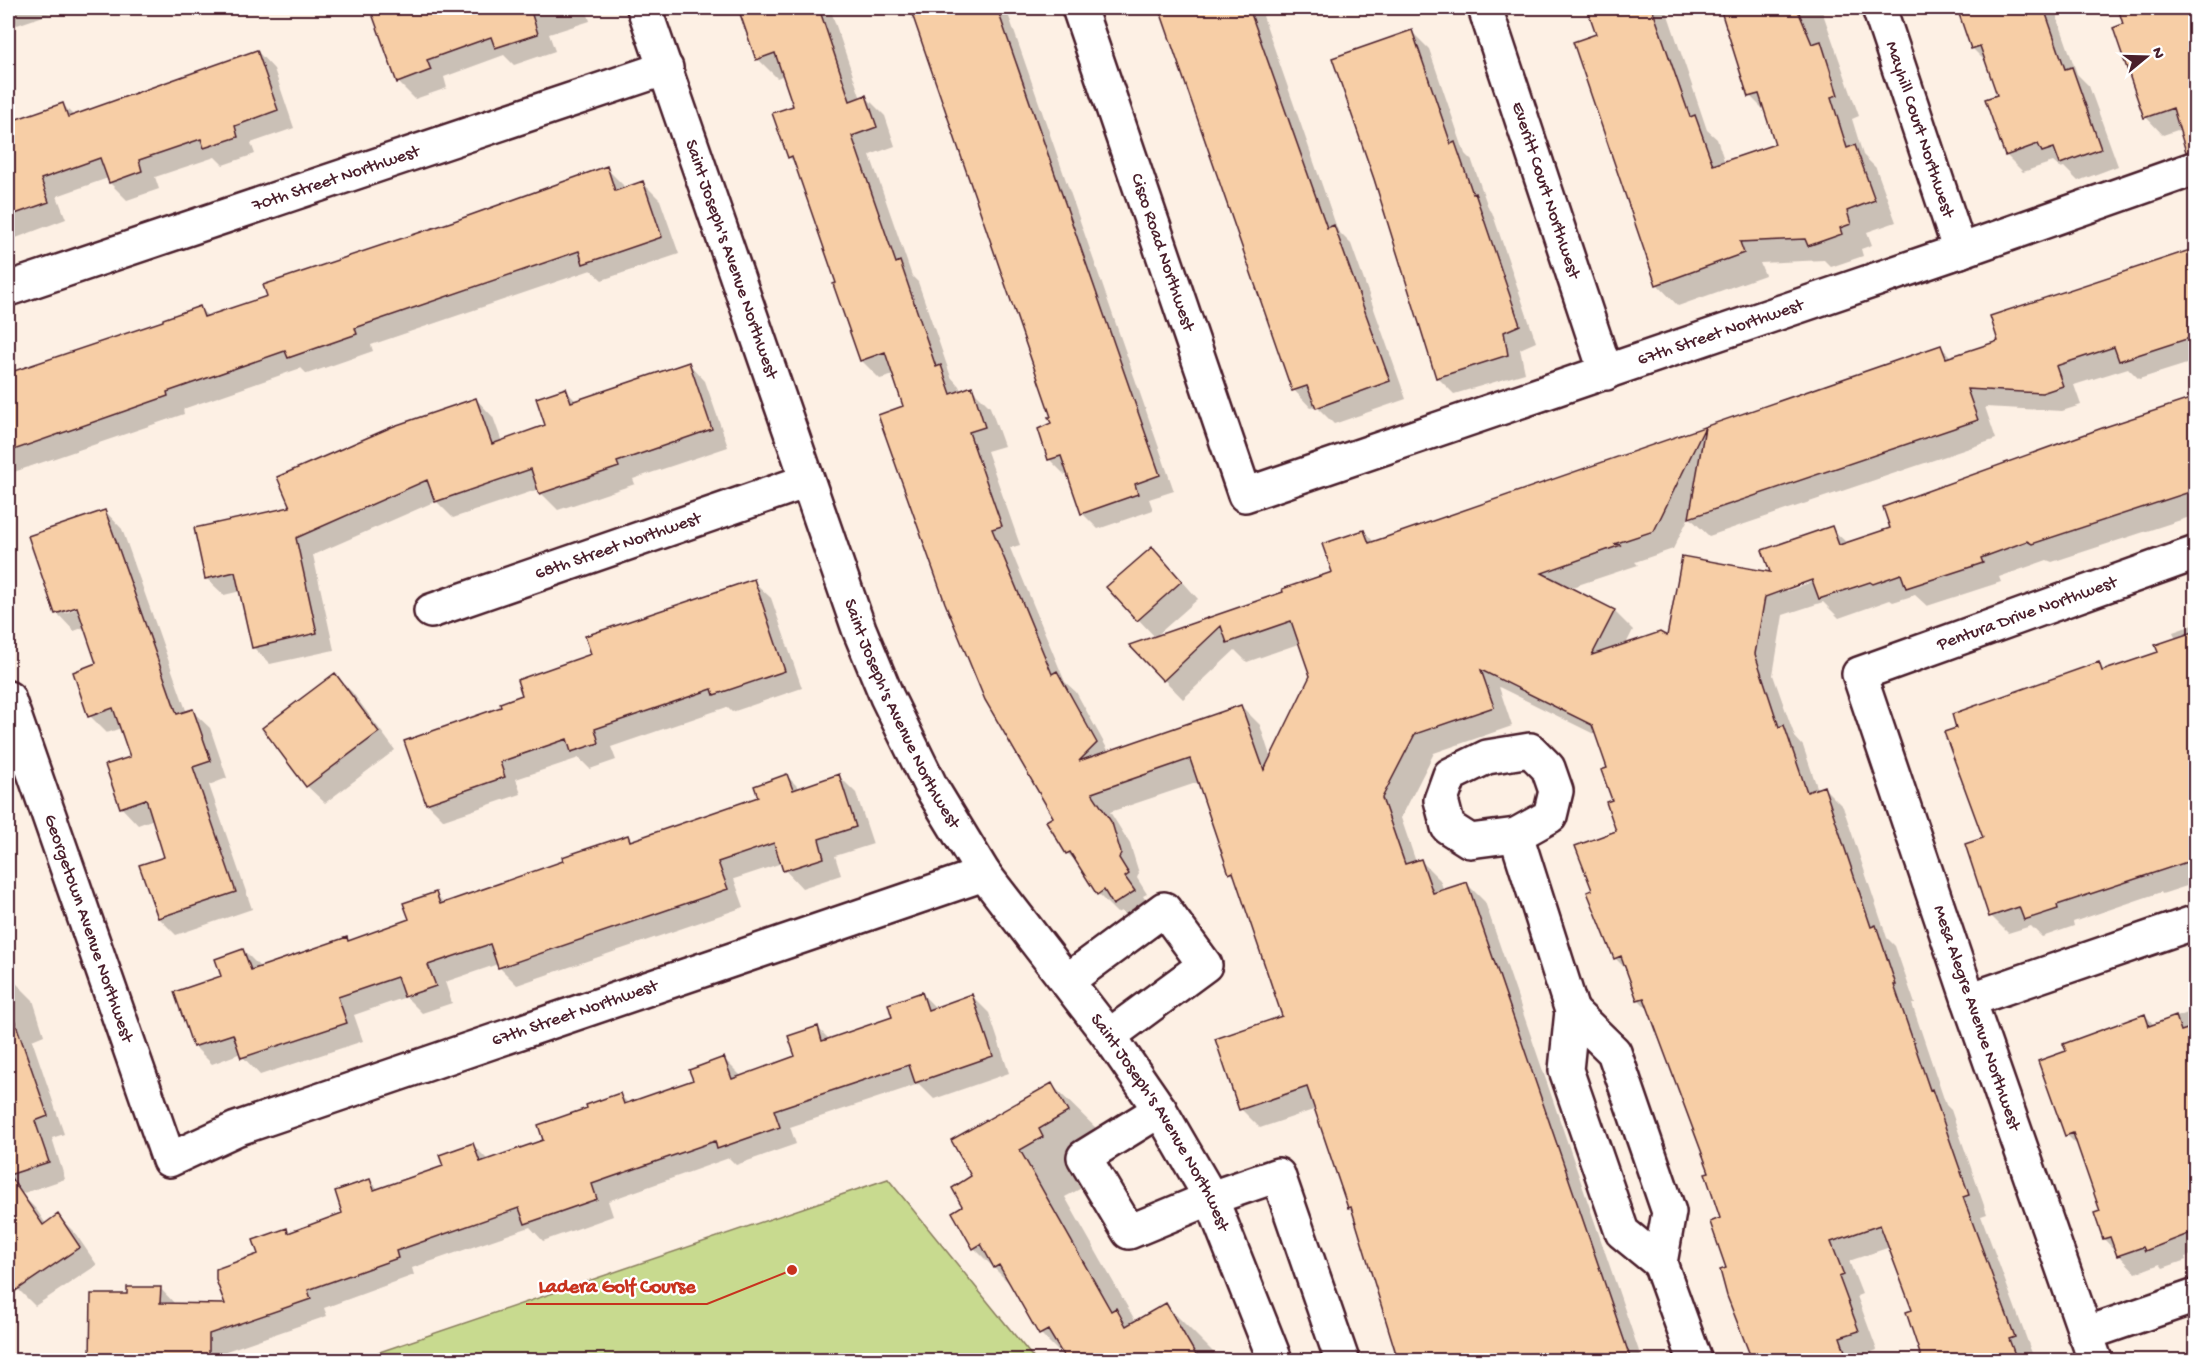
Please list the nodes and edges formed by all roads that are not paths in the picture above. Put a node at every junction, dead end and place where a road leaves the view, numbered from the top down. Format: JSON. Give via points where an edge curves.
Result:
{"nodes":[{"id":1,"x":644,"y":8,"type":"edge"},
{"id":2,"x":1079,"y":8,"type":"edge"},
{"id":3,"x":1485,"y":8,"type":"edge"},
{"id":4,"x":1879,"y":8,"type":"edge"},
{"id":5,"x":666,"y":68,"type":"junction"},
{"id":6,"x":2196,"y":168,"type":"edge"},
{"id":7,"x":1960,"y":252,"type":"junction"},
{"id":8,"x":8,"y":289,"type":"edge"},
{"id":9,"x":1606,"y":373,"type":"junction"},
{"id":10,"x":807,"y":481,"type":"junction"},
{"id":11,"x":1245,"y":495,"type":"joint"},
{"id":12,"x":2196,"y":553,"type":"edge"},
{"id":13,"x":431,"y":611,"type":"dead end"},
{"id":14,"x":1859,"y":674,"type":"joint"},
{"id":15,"x":8,"y":698,"type":"edge"},
{"id":16,"x":1516,"y":836,"type":"dead end"},
{"id":17,"x":984,"y":874,"type":"junction"},
{"id":18,"x":2196,"y":922,"type":"edge"},
{"id":19,"x":1067,"y":981,"type":"junction"},
{"id":20,"x":1969,"y":1000,"type":"junction"},
{"id":21,"x":1572,"y":1011,"type":"junction"},
{"id":22,"x":1109,"y":1036,"type":"junction"},
{"id":23,"x":1160,"y":1110,"type":"junction"},
{"id":24,"x":169,"y":1160,"type":"joint"},
{"id":25,"x":1211,"y":1198,"type":"junction"},
{"id":26,"x":1660,"y":1263,"type":"junction"},
{"id":27,"x":2196,"y":1296,"type":"edge"},
{"id":28,"x":2090,"y":1347,"type":"edge"},
{"id":29,"x":1275,"y":1360,"type":"edge"},
{"id":30,"x":1342,"y":1360,"type":"edge"},
{"id":31,"x":1695,"y":1360,"type":"edge"}],
"edges":[{"from":1,"to":5,"type":"street","name":"Saint Joseph's Avenue Northwest"},
{"from":2,"to":11,"type":"street","name":"Cisco Road Northwest"},
{"from":3,"to":9,"type":"street","name":"Everitt Court Northwest"},
{"from":4,"to":7,"type":"street","name":"Mayhill Court Northwest"},
{"from":5,"to":8,"type":"street","name":"70th Street Northwest"},
{"from":5,"to":10,"type":"street","name":"Saint Joseph's Avenue Northwest"},
{"from":6,"to":7,"type":"street","name":"67th Street Northwest"},
{"from":7,"to":9,"type":"street","name":"67th Street Northwest"},
{"from":9,"to":11,"type":"street","name":"67th Street Northwest"},
{"from":10,"to":13,"type":"street","name":"68th Street Northwest"},
{"from":10,"to":17,"type":"street","name":"Saint Joseph's Avenue Northwest","via":[[887,697],[931,787]]},
{"from":12,"to":14,"type":"street","name":"Pentura Drive Northwest"},
{"from":14,"to":20,"type":"street","name":"Mesa Alegre Avenue Northwest"},
{"from":15,"to":24,"type":"street","name":"Georgetown Avenue Northwest"},
{"from":16,"to":21,"type":"street"},
{"from":17,"to":19,"type":"street","name":"Saint Joseph's Avenue Northwest"},
{"from":17,"to":24,"type":"street","name":"67th Street Northwest","via":[[236,1129]]},
{"from":18,"to":20,"type":"street"},
{"from":19,"to":22,"type":"street","name":"Saint Joseph's Avenue Northwest"},
{"from":19,"to":22,"type":"street","via":[[1164,909],[1205,965]]},
{"from":20,"to":28,"type":"street","name":"Mesa Alegre Avenue Northwest"},
{"from":21,"to":26,"type":"street","via":[[1614,1052],[1669,1212]]},
{"from":21,"to":26,"type":"street","via":[[1566,1070],[1622,1232]]},
{"from":22,"to":23,"type":"street","name":"Saint Joseph's Avenue Northwest"},
{"from":23,"to":25,"type":"street","name":"Saint Joseph's Avenue Northwest"},
{"from":23,"to":25,"type":"street","via":[[1084,1156],[1129,1232]]},
{"from":25,"to":29,"type":"street","name":"Saint Joseph's Avenue Northwest"},
{"from":25,"to":30,"type":"street","via":[[1278,1175]]},
{"from":26,"to":31,"type":"street"},
{"from":27,"to":28,"type":"street"}]}
